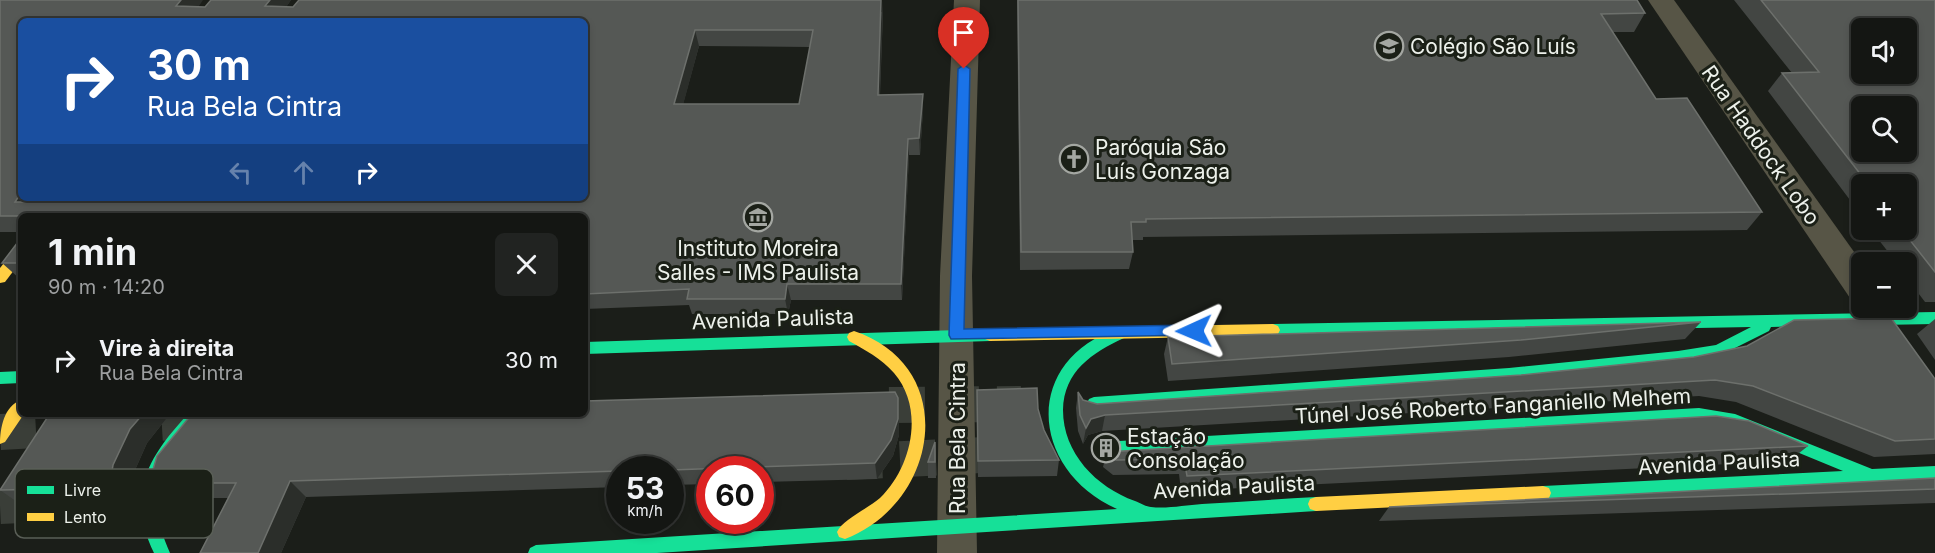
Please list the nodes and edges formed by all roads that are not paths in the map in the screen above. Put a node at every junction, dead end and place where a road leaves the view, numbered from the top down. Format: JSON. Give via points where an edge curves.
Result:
{"nodes":[{"id":1,"x":967,"y":0,"type":"edge"},
{"id":2,"x":1661,"y":0,"type":"edge"},
{"id":3,"x":18,"y":256,"type":"edge"},
{"id":4,"x":1851,"y":273,"type":"edge"},
{"id":5,"x":0,"y":278,"type":"edge"},
{"id":6,"x":1935,"y":318,"type":"edge"},
{"id":7,"x":1776,"y":321,"type":"junction"},
{"id":8,"x":1887,"y":324,"type":"edge"},
{"id":9,"x":1124,"y":332,"type":"junction"},
{"id":10,"x":956,"y":335,"type":"junction"},
{"id":11,"x":854,"y":337,"type":"junction"},
{"id":12,"x":588,"y":348,"type":"edge"},
{"id":13,"x":18,"y":377,"type":"edge"},
{"id":14,"x":0,"y":378,"type":"edge"},
{"id":15,"x":1094,"y":404,"type":"edge"},
{"id":16,"x":18,"y":410,"type":"edge"},
{"id":17,"x":194,"y":417,"type":"edge"},
{"id":18,"x":0,"y":437,"type":"edge"},
{"id":19,"x":1102,"y":449,"type":"dead end"},
{"id":20,"x":155,"y":469,"type":"edge"},
{"id":21,"x":1935,"y":473,"type":"edge"},
{"id":22,"x":1876,"y":477,"type":"junction"},
{"id":23,"x":1149,"y":513,"type":"junction"},
{"id":24,"x":843,"y":533,"type":"junction"},
{"id":25,"x":153,"y":538,"type":"edge"},
{"id":26,"x":957,"y":539,"type":"edge"},
{"id":27,"x":162,"y":553,"type":"edge"},
{"id":28,"x":536,"y":553,"type":"edge"}],
"edges":[{"from":1,"to":10,"type":"street","name":"Rua Bela Cintra"},
{"from":2,"to":4,"type":"street","name":"Rua Haddock Lobo"},
{"from":3,"to":5,"type":"main road"},
{"from":6,"to":8,"type":"main road","name":"Avenida Paulista"},
{"from":7,"to":8,"type":"main road","name":"Avenida Paulista"},
{"from":7,"to":9,"type":"main road","name":"Avenida Paulista"},
{"from":7,"to":15,"type":"main road","name":"Túnel José Roberto Fanganiello Melhem","via":[[1718,350],[1678,357],[1509,374]]},
{"from":9,"to":10,"type":"main road","name":"Avenida Paulista"},
{"from":9,"to":23,"type":"main road","via":[[1096,344],[1069,367],[1055,399],[1056,429],[1068,458],[1090,484],[1107,496]]},
{"from":10,"to":11,"type":"main road","name":"Avenida Paulista"},
{"from":10,"to":26,"type":"street","name":"Rua Bela Cintra"},
{"from":11,"to":12,"type":"main road","name":"Avenida Paulista"},
{"from":11,"to":24,"type":"main road","via":[[890,357],[908,378],[918,403],[921,431],[915,460],[900,487],[875,513]]},
{"from":13,"to":14,"type":"main road"},
{"from":16,"to":18,"type":"main road"},
{"from":17,"to":20,"type":"main road","via":[[167,448]]},
{"from":19,"to":22,"type":"main road","name":"Túnel José Roberto Fanganiello Melhem","via":[[1699,414],[1735,420]]},
{"from":21,"to":22,"type":"main road","name":"Avenida Paulista"},
{"from":22,"to":23,"type":"main road","name":"Avenida Paulista"},
{"from":23,"to":26,"type":"main road","name":"Avenida Paulista"},
{"from":24,"to":26,"type":"main road","name":"Avenida Paulista"},
{"from":24,"to":28,"type":"main road","name":"Avenida Paulista"},
{"from":25,"to":27,"type":"main road"}]}
